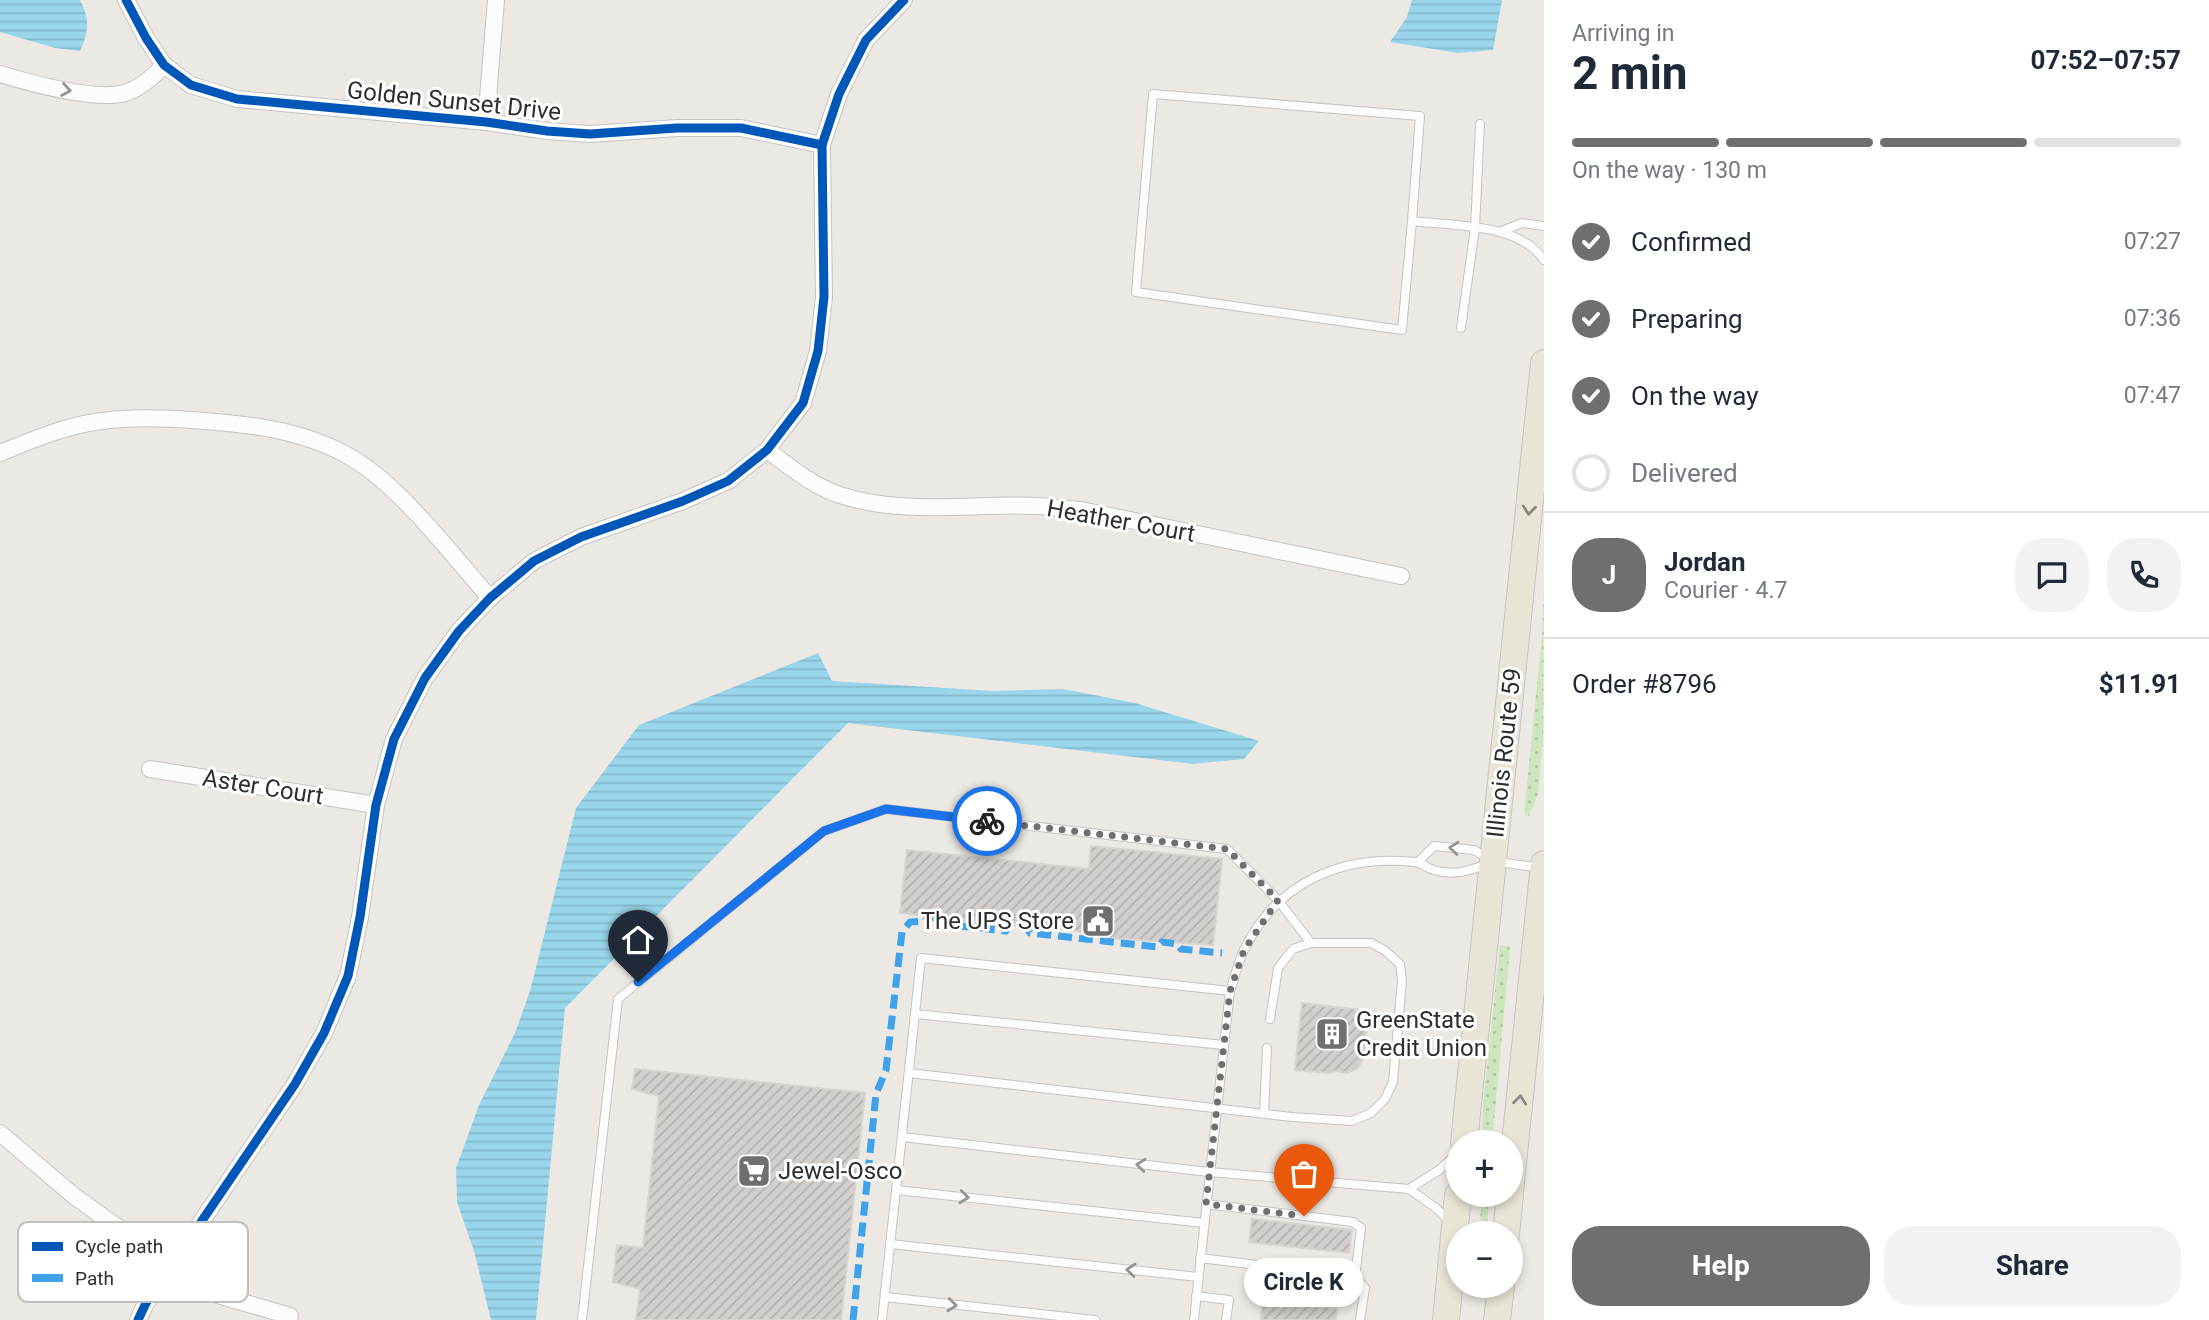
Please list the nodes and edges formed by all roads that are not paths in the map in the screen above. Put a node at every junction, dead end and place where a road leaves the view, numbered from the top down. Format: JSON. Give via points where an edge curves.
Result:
{"nodes":[{"id":1,"x":126,"y":0,"type":"edge"},
{"id":2,"x":496,"y":0,"type":"edge"},
{"id":3,"x":904,"y":0,"type":"edge"},
{"id":4,"x":164,"y":65,"type":"junction"},
{"id":5,"x":0,"y":74,"type":"edge"},
{"id":6,"x":486,"y":122,"type":"junction"},
{"id":7,"x":1480,"y":124,"type":"dead end"},
{"id":8,"x":822,"y":145,"type":"junction"},
{"id":9,"x":1412,"y":221,"type":"junction"},
{"id":10,"x":1544,"y":226,"type":"edge"},
{"id":11,"x":1475,"y":228,"type":"junction"},
{"id":12,"x":1502,"y":231,"type":"junction"},
{"id":13,"x":1544,"y":260,"type":"edge"},
{"id":14,"x":1461,"y":328,"type":"dead end"},
{"id":15,"x":1544,"y":363,"type":"edge"},
{"id":16,"x":767,"y":450,"type":"junction"},
{"id":17,"x":0,"y":453,"type":"edge"},
{"id":18,"x":1401,"y":576,"type":"dead end"},
{"id":19,"x":490,"y":598,"type":"junction"},
{"id":20,"x":150,"y":769,"type":"dead end"},
{"id":21,"x":376,"y":805,"type":"junction"},
{"id":22,"x":1492,"y":861,"type":"junction"},
{"id":23,"x":1418,"y":862,"type":"junction"},
{"id":24,"x":1544,"y":867,"type":"edge"},
{"id":25,"x":1278,"y":900,"type":"junction"},
{"id":26,"x":1311,"y":943,"type":"junction"},
{"id":27,"x":1230,"y":991,"type":"junction"},
{"id":28,"x":915,"y":1014,"type":"junction"},
{"id":29,"x":1270,"y":1019,"type":"dead end"},
{"id":30,"x":1224,"y":1045,"type":"junction"},
{"id":31,"x":1267,"y":1048,"type":"dead end"},
{"id":32,"x":909,"y":1073,"type":"junction"},
{"id":33,"x":1217,"y":1107,"type":"junction"},
{"id":34,"x":1264,"y":1113,"type":"junction"},
{"id":35,"x":1465,"y":1130,"type":"edge"},
{"id":36,"x":1517,"y":1130,"type":"edge"},
{"id":37,"x":0,"y":1133,"type":"edge"},
{"id":38,"x":902,"y":1138,"type":"junction"},
{"id":39,"x":1446,"y":1164,"type":"edge"},
{"id":40,"x":1209,"y":1172,"type":"junction"},
{"id":41,"x":1409,"y":1189,"type":"junction"},
{"id":42,"x":896,"y":1190,"type":"junction"},
{"id":43,"x":1206,"y":1204,"type":"junction"},
{"id":44,"x":1448,"y":1221,"type":"edge"},
{"id":45,"x":110,"y":1222,"type":"edge"},
{"id":46,"x":202,"y":1222,"type":"edge"},
{"id":47,"x":1204,"y":1223,"type":"junction"},
{"id":48,"x":890,"y":1244,"type":"junction"},
{"id":49,"x":1200,"y":1258,"type":"junction"},
{"id":50,"x":1198,"y":1277,"type":"junction"},
{"id":51,"x":1355,"y":1277,"type":"junction"},
{"id":52,"x":1196,"y":1296,"type":"junction"},
{"id":53,"x":884,"y":1297,"type":"junction"},
{"id":54,"x":1448,"y":1298,"type":"edge"},
{"id":55,"x":1499,"y":1298,"type":"edge"},
{"id":56,"x":147,"y":1302,"type":"edge"},
{"id":57,"x":242,"y":1302,"type":"edge"},
{"id":58,"x":290,"y":1316,"type":"dead end"},
{"id":59,"x":138,"y":1320,"type":"edge"},
{"id":60,"x":582,"y":1320,"type":"edge"},
{"id":61,"x":882,"y":1320,"type":"edge"},
{"id":62,"x":1095,"y":1320,"type":"edge"},
{"id":63,"x":1194,"y":1320,"type":"edge"},
{"id":64,"x":1226,"y":1320,"type":"edge"},
{"id":65,"x":1360,"y":1320,"type":"edge"},
{"id":66,"x":1446,"y":1320,"type":"edge"},
{"id":67,"x":1497,"y":1320,"type":"edge"}],
"edges":[{"from":1,"to":4,"type":"street","name":"Golden Sunset Drive"},
{"from":2,"to":6,"type":"street"},
{"from":3,"to":8,"type":"street","via":[[866,40],[839,94]]},
{"from":5,"to":4,"type":"street","one_way":true,"via":[[41,86],[124,94],[149,81]]},
{"from":4,"to":6,"type":"street","name":"Golden Sunset Drive","via":[[191,85],[237,99]]},
{"from":6,"to":8,"type":"street","name":"Golden Sunset Drive","via":[[590,134],[741,128]]},
{"from":7,"to":11,"type":"lane"},
{"from":8,"to":16,"type":"street","via":[[824,297],[818,351],[803,402]]},
{"from":9,"to":9,"type":"lane","via":[[1420,116],[1153,94],[1136,292],[1402,330]]},
{"from":9,"to":11,"type":"lane"},
{"from":10,"to":12,"type":"lane","via":[[1522,223]]},
{"from":11,"to":12,"type":"lane"},
{"from":11,"to":14,"type":"lane"},
{"from":12,"to":13,"type":"lane","via":[[1529,244]]},
{"from":15,"to":22,"type":"main road","name":"Illinois Route 59","one_way":true},
{"from":16,"to":18,"type":"street","name":"Heather Court","via":[[801,476],[839,495],[877,504],[1086,511]]},
{"from":16,"to":19,"type":"street","via":[[728,481],[581,537],[534,561]]},
{"from":17,"to":19,"type":"street","via":[[100,421],[159,418],[251,424],[310,438],[352,458],[394,490]]},
{"from":19,"to":21,"type":"street","via":[[425,678],[394,739]]},
{"from":20,"to":21,"type":"street","name":"Aster Court"},
{"from":21,"to":46,"type":"street","via":[[348,976],[295,1084]]},
{"from":22,"to":23,"type":"lane","via":[[1464,873],[1435,870]]},
{"from":22,"to":23,"type":"lane","one_way":true,"via":[[1475,850],[1434,846]]},
{"from":22,"to":24,"type":"lane"},
{"from":22,"to":35,"type":"main road","name":"Illinois Route 59"},
{"from":23,"to":25,"type":"lane","via":[[1376,861],[1339,867]]},
{"from":36,"to":24,"type":"main road","one_way":true},
{"from":25,"to":26,"type":"lane"},
{"from":25,"to":27,"type":"lane","via":[[1244,950]]},
{"from":25,"to":60,"type":"lane","via":[[1227,849],[886,809],[824,831],[618,999]]},
{"from":26,"to":29,"type":"lane","via":[[1293,949],[1278,968]]},
{"from":26,"to":34,"type":"lane","via":[[1371,943],[1400,964],[1393,1082],[1371,1113],[1352,1121]]},
{"from":27,"to":28,"type":"lane","via":[[921,958]]},
{"from":27,"to":30,"type":"lane"},
{"from":28,"to":30,"type":"lane"},
{"from":28,"to":32,"type":"lane"},
{"from":30,"to":33,"type":"lane"},
{"from":31,"to":34,"type":"lane"},
{"from":32,"to":33,"type":"lane"},
{"from":32,"to":38,"type":"lane"},
{"from":33,"to":34,"type":"lane"},
{"from":33,"to":40,"type":"lane"},
{"from":37,"to":45,"type":"street"},
{"from":40,"to":38,"type":"lane","one_way":true},
{"from":38,"to":42,"type":"lane"},
{"from":39,"to":41,"type":"lane"},
{"from":40,"to":41,"type":"lane"},
{"from":40,"to":43,"type":"lane"},
{"from":41,"to":44,"type":"lane"},
{"from":42,"to":47,"type":"lane","one_way":true},
{"from":42,"to":48,"type":"lane"},
{"from":43,"to":47,"type":"lane"},
{"from":43,"to":51,"type":"lane","via":[[1353,1222],[1362,1228]]},
{"from":47,"to":49,"type":"lane"},
{"from":50,"to":48,"type":"lane","one_way":true},
{"from":48,"to":53,"type":"lane"},
{"from":49,"to":50,"type":"lane"},
{"from":49,"to":51,"type":"lane"},
{"from":50,"to":52,"type":"lane"},
{"from":51,"to":65,"type":"lane","via":[[1365,1288]]},
{"from":52,"to":63,"type":"lane"},
{"from":52,"to":64,"type":"lane","via":[[1229,1300]]},
{"from":53,"to":61,"type":"lane"},
{"from":53,"to":62,"type":"lane","one_way":true},
{"from":54,"to":66,"type":"main road"},
{"from":55,"to":67,"type":"main road"},
{"from":56,"to":59,"type":"street"},
{"from":57,"to":58,"type":"street"}]}
